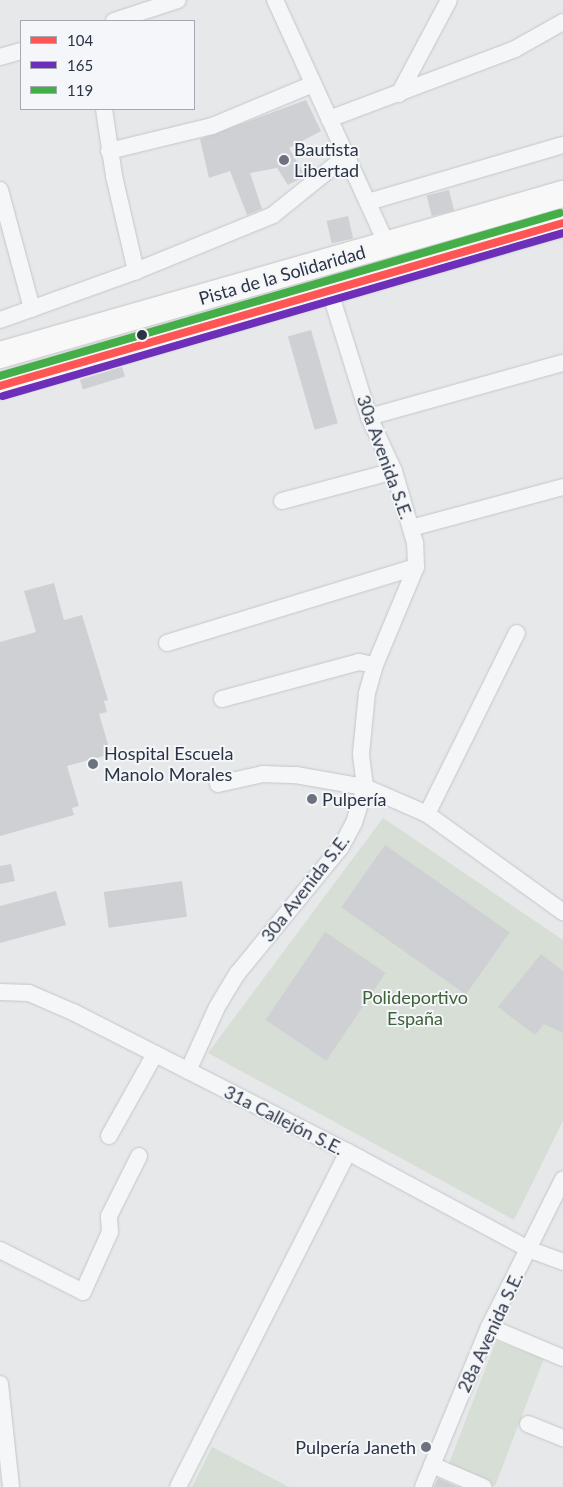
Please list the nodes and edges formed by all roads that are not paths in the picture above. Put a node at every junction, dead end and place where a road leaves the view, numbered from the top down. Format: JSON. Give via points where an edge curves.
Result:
{"nodes":[{"id":1,"x":178,"y":0,"type":"edge"},
{"id":2,"x":274,"y":0,"type":"edge"},
{"id":3,"x":449,"y":0,"type":"edge"},
{"id":4,"x":117,"y":20,"type":"edge"},
{"id":5,"x":563,"y":22,"type":"edge"},
{"id":6,"x":20,"y":51,"type":"edge"},
{"id":7,"x":0,"y":57,"type":"edge"},
{"id":8,"x":313,"y":84,"type":"junction"},
{"id":9,"x":399,"y":94,"type":"junction"},
{"id":10,"x":104,"y":110,"type":"edge"},
{"id":11,"x":330,"y":119,"type":"junction"},
{"id":12,"x":563,"y":145,"type":"edge"},
{"id":13,"x":109,"y":151,"type":"junction"},
{"id":14,"x":346,"y":156,"type":"junction"},
{"id":15,"x":0,"y":190,"type":"edge"},
{"id":16,"x":563,"y":194,"type":"edge"},
{"id":17,"x":368,"y":202,"type":"junction"},
{"id":18,"x":563,"y":223,"type":"edge"},
{"id":19,"x":386,"y":245,"type":"junction"},
{"id":20,"x":136,"y":271,"type":"junction"},
{"id":21,"x":330,"y":292,"type":"junction"},
{"id":22,"x":32,"y":309,"type":"junction"},
{"id":23,"x":0,"y":320,"type":"edge"},
{"id":24,"x":0,"y":355,"type":"edge"},
{"id":25,"x":563,"y":363,"type":"edge"},
{"id":26,"x":0,"y":386,"type":"edge"},
{"id":27,"x":369,"y":417,"type":"junction"},
{"id":28,"x":394,"y":471,"type":"junction"},
{"id":29,"x":563,"y":488,"type":"edge"},
{"id":30,"x":282,"y":501,"type":"dead end"},
{"id":31,"x":411,"y":528,"type":"junction"},
{"id":32,"x":416,"y":568,"type":"junction"},
{"id":33,"x":517,"y":633,"type":"dead end"},
{"id":34,"x":167,"y":643,"type":"dead end"},
{"id":35,"x":375,"y":665,"type":"junction"},
{"id":36,"x":222,"y":699,"type":"dead end"},
{"id":37,"x":218,"y":784,"type":"dead end"},
{"id":38,"x":365,"y":787,"type":"junction"},
{"id":39,"x":427,"y":814,"type":"junction"},
{"id":40,"x":563,"y":912,"type":"edge"},
{"id":41,"x":0,"y":992,"type":"edge"},
{"id":42,"x":155,"y":1054,"type":"junction"},
{"id":43,"x":188,"y":1071,"type":"junction"},
{"id":44,"x":109,"y":1136,"type":"dead end"},
{"id":45,"x":348,"y":1152,"type":"junction"},
{"id":46,"x":139,"y":1156,"type":"dead end"},
{"id":47,"x":563,"y":1179,"type":"edge"},
{"id":48,"x":528,"y":1248,"type":"junction"},
{"id":49,"x":0,"y":1250,"type":"edge"},
{"id":50,"x":563,"y":1262,"type":"edge"},
{"id":51,"x":488,"y":1327,"type":"junction"},
{"id":52,"x":563,"y":1358,"type":"edge"},
{"id":53,"x":0,"y":1384,"type":"edge"},
{"id":54,"x":528,"y":1424,"type":"dead end"},
{"id":55,"x":563,"y":1438,"type":"edge"},
{"id":56,"x":432,"y":1465,"type":"junction"},
{"id":57,"x":11,"y":1487,"type":"edge"},
{"id":58,"x":178,"y":1487,"type":"edge"},
{"id":59,"x":423,"y":1487,"type":"edge"},
{"id":60,"x":484,"y":1487,"type":"edge"}],
"edges":[{"from":1,"to":4,"type":"street"},
{"from":2,"to":8,"type":"street"},
{"from":3,"to":9,"type":"street"},
{"from":5,"to":9,"type":"street","via":[[515,49]]},
{"from":6,"to":7,"type":"street"},
{"from":8,"to":11,"type":"street"},
{"from":8,"to":13,"type":"street","via":[[212,126]]},
{"from":9,"to":11,"type":"street"},
{"from":10,"to":13,"type":"street"},
{"from":11,"to":14,"type":"street"},
{"from":12,"to":17,"type":"street"},
{"from":13,"to":20,"type":"street"},
{"from":14,"to":17,"type":"street"},
{"from":14,"to":20,"type":"street","via":[[273,215]]},
{"from":15,"to":22,"type":"street"},
{"from":16,"to":19,"type":"main road","name":"Pista de la Solidaridad"},
{"from":17,"to":19,"type":"street"},
{"from":18,"to":21,"type":"main road","name":"Pista de la Solidaridad"},
{"from":19,"to":24,"type":"main road","name":"Pista de la Solidaridad"},
{"from":20,"to":22,"type":"street"},
{"from":21,"to":26,"type":"main road","name":"Pista de la Solidaridad"},
{"from":21,"to":27,"type":"street","name":"30a Avenida S.E."},
{"from":22,"to":23,"type":"street"},
{"from":25,"to":27,"type":"street"},
{"from":27,"to":28,"type":"street","name":"30a Avenida S.E."},
{"from":28,"to":30,"type":"street"},
{"from":28,"to":31,"type":"street","name":"30a Avenida S.E."},
{"from":29,"to":31,"type":"street"},
{"from":31,"to":32,"type":"street","name":"30a Avenida S.E."},
{"from":32,"to":34,"type":"street"},
{"from":32,"to":35,"type":"street","name":"30a Avenida S.E."},
{"from":33,"to":39,"type":"street"},
{"from":35,"to":36,"type":"street","via":[[359,662]]},
{"from":35,"to":38,"type":"street","name":"30a Avenida S.E.","via":[[361,754]]},
{"from":37,"to":38,"type":"street","via":[[263,774],[296,775]]},
{"from":38,"to":39,"type":"street"},
{"from":38,"to":43,"type":"street","name":"30a Avenida S.E.","via":[[354,824],[341,847],[237,974],[217,1007]]},
{"from":39,"to":40,"type":"street"},
{"from":41,"to":42,"type":"street","name":"31a Callejón S.E.","via":[[29,993]]},
{"from":42,"to":43,"type":"street","name":"31a Callejón S.E."},
{"from":42,"to":44,"type":"street"},
{"from":43,"to":45,"type":"street","name":"31a Callejón S.E."},
{"from":45,"to":48,"type":"street","name":"31a Callejón S.E."},
{"from":45,"to":58,"type":"street"},
{"from":46,"to":49,"type":"street","via":[[108,1216],[110,1232],[83,1292]]},
{"from":47,"to":48,"type":"street","name":"28a Avenida S.E."},
{"from":48,"to":50,"type":"street","name":"31a Callejón S.E."},
{"from":48,"to":51,"type":"street","name":"28a Avenida S.E."},
{"from":51,"to":52,"type":"street"},
{"from":51,"to":56,"type":"street","name":"28a Avenida S.E."},
{"from":53,"to":57,"type":"street"},
{"from":54,"to":55,"type":"street"},
{"from":56,"to":59,"type":"street","name":"28a Avenida S.E."},
{"from":56,"to":60,"type":"street"}]}
